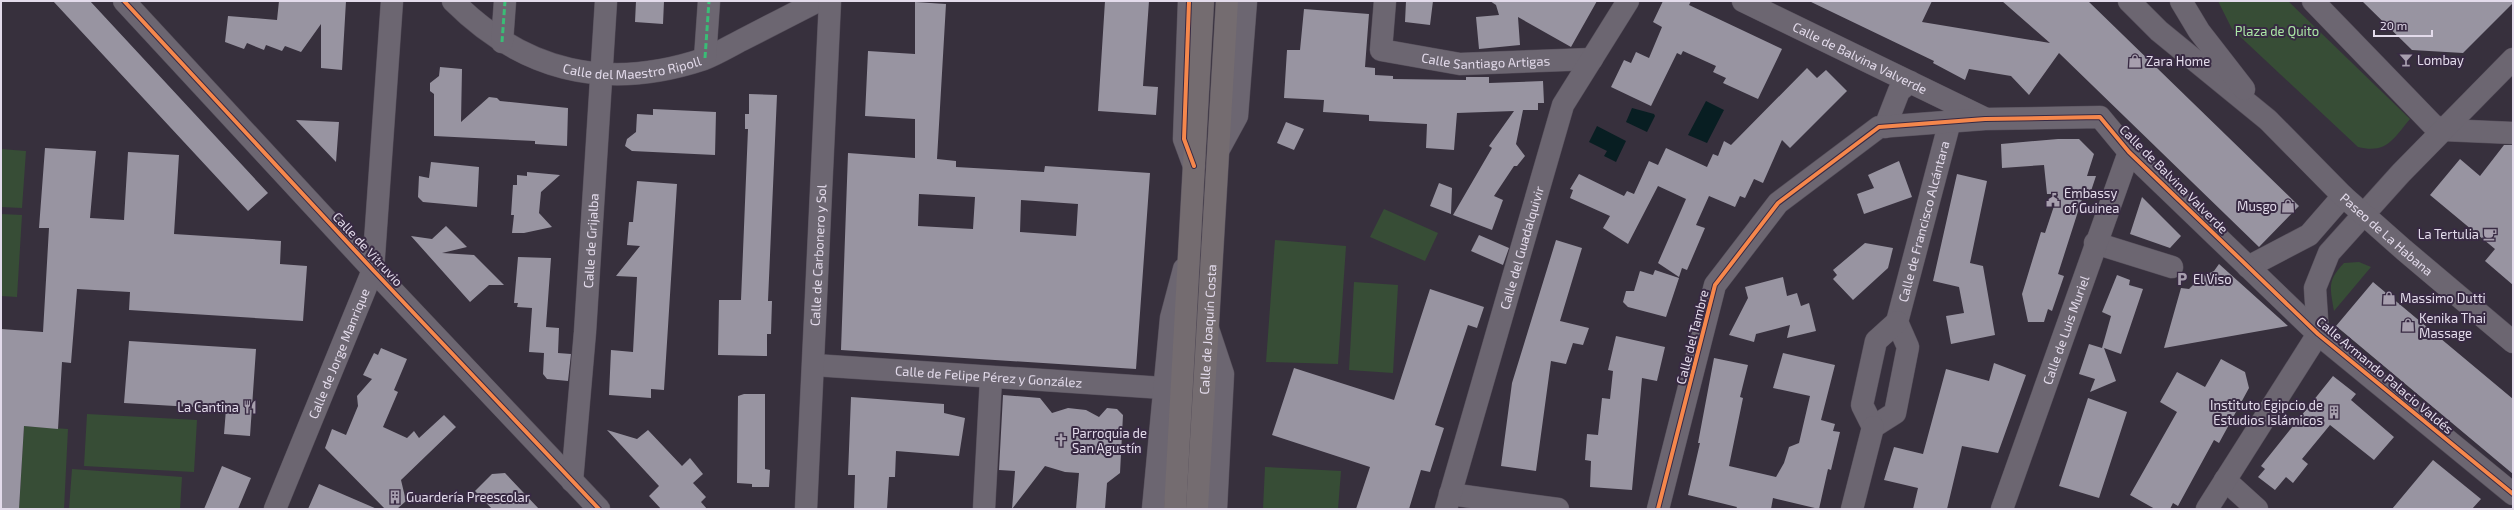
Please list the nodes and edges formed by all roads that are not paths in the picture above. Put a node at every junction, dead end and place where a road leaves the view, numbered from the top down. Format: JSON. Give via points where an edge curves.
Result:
{"nodes":[{"id":1,"x":124,"y":1,"type":"edge"},
{"id":2,"x":392,"y":1,"type":"edge"},
{"id":3,"x":453,"y":1,"type":"edge"},
{"id":4,"x":505,"y":1,"type":"edge"},
{"id":5,"x":606,"y":1,"type":"edge"},
{"id":6,"x":709,"y":1,"type":"edge"},
{"id":7,"x":818,"y":1,"type":"edge"},
{"id":8,"x":830,"y":1,"type":"edge"},
{"id":9,"x":1189,"y":1,"type":"edge"},
{"id":10,"x":1203,"y":1,"type":"edge"},
{"id":11,"x":1227,"y":1,"type":"edge"},
{"id":12,"x":1246,"y":1,"type":"edge"},
{"id":13,"x":1385,"y":1,"type":"edge"},
{"id":14,"x":1628,"y":1,"type":"edge"},
{"id":15,"x":1743,"y":1,"type":"edge"},
{"id":16,"x":2129,"y":1,"type":"edge"},
{"id":17,"x":2181,"y":1,"type":"edge"},
{"id":18,"x":2313,"y":1,"type":"edge"},
{"id":19,"x":502,"y":42,"type":"junction"},
{"id":20,"x":705,"y":58,"type":"junction"},
{"id":21,"x":1592,"y":59,"type":"junction"},
{"id":22,"x":2510,"y":67,"type":"edge"},
{"id":23,"x":602,"y":74,"type":"junction"},
{"id":24,"x":1910,"y":82,"type":"junction"},
{"id":25,"x":1985,"y":119,"type":"junction"},
{"id":26,"x":2268,"y":120,"type":"junction"},
{"id":27,"x":1950,"y":121,"type":"junction"},
{"id":28,"x":1885,"y":127,"type":"junction"},
{"id":29,"x":2444,"y":130,"type":"junction"},
{"id":30,"x":2513,"y":133,"type":"edge"},
{"id":31,"x":1219,"y":150,"type":"junction"},
{"id":32,"x":2129,"y":152,"type":"junction"},
{"id":33,"x":1194,"y":166,"type":"junction"},
{"id":34,"x":2343,"y":196,"type":"junction"},
{"id":35,"x":2364,"y":214,"type":"junction"},
{"id":36,"x":2095,"y":243,"type":"junction"},
{"id":37,"x":1188,"y":252,"type":"junction"},
{"id":38,"x":2172,"y":267,"type":"dead end"},
{"id":39,"x":2248,"y":267,"type":"junction"},
{"id":40,"x":373,"y":270,"type":"junction"},
{"id":41,"x":1897,"y":322,"type":"junction"},
{"id":42,"x":1208,"y":329,"type":"junction"},
{"id":43,"x":2318,"y":334,"type":"junction"},
{"id":44,"x":2513,"y":342,"type":"edge"},
{"id":45,"x":814,"y":365,"type":"junction"},
{"id":46,"x":991,"y":378,"type":"junction"},
{"id":47,"x":1163,"y":388,"type":"junction"},
{"id":48,"x":1872,"y":427,"type":"junction"},
{"id":49,"x":2225,"y":480,"type":"junction"},
{"id":50,"x":572,"y":481,"type":"junction"},
{"id":51,"x":2513,"y":494,"type":"edge"},
{"id":52,"x":1448,"y":502,"type":"edge"},
{"id":53,"x":593,"y":507,"type":"edge"},
{"id":54,"x":274,"y":509,"type":"edge"},
{"id":55,"x":806,"y":509,"type":"edge"},
{"id":56,"x":984,"y":509,"type":"edge"},
{"id":57,"x":1153,"y":509,"type":"edge"},
{"id":58,"x":1175,"y":509,"type":"edge"},
{"id":59,"x":1197,"y":509,"type":"edge"},
{"id":60,"x":1216,"y":509,"type":"edge"},
{"id":61,"x":1558,"y":509,"type":"edge"},
{"id":62,"x":1658,"y":509,"type":"edge"},
{"id":63,"x":1852,"y":509,"type":"edge"},
{"id":64,"x":2002,"y":509,"type":"edge"},
{"id":65,"x":2207,"y":509,"type":"edge"},
{"id":66,"x":2257,"y":509,"type":"edge"}],
"edges":[{"from":1,"to":40,"type":"street","name":"Calle de Vitruvio"},
{"from":2,"to":40,"type":"street","name":"Calle de Jorge Manrique"},
{"from":3,"to":19,"type":"street","name":"Calle del Maestro Ripoll"},
{"from":4,"to":19,"type":"street"},
{"from":5,"to":23,"type":"street","name":"Calle de Grijalba"},
{"from":6,"to":20,"type":"street"},
{"from":7,"to":20,"type":"street","name":"Calle del Maestro Ripoll"},
{"from":8,"to":45,"type":"street","name":"Calle de Carbonero y Sol"},
{"from":9,"to":33,"type":"street","name":"Calle de Joaquín Costa","via":[[1184,139]]},
{"from":10,"to":33,"type":"main road","name":"Calle de Joaquín Costa"},
{"from":11,"to":31,"type":"main road","name":"Calle de Joaquín Costa"},
{"from":12,"to":31,"type":"street","name":"Calle de Joaquín Costa","via":[[1237,116]]},
{"from":13,"to":21,"type":"street","name":"Calle Santiago Artigas","via":[[1381,50],[1460,64]]},
{"from":14,"to":21,"type":"street","name":"Calle del Guadalquivir"},
{"from":15,"to":24,"type":"street","name":"Calle de Balvina Valverde"},
{"from":16,"to":26,"type":"street","name":"Paseo de La Habana","via":[[2159,31]]},
{"from":17,"to":26,"type":"street","name":"Paseo de La Habana","via":[[2199,31]]},
{"from":18,"to":29,"type":"street","via":[[2433,125]]},
{"from":19,"to":23,"type":"street","name":"Calle del Maestro Ripoll","via":[[550,65]]},
{"from":20,"to":23,"type":"street","name":"Calle del Maestro Ripoll","via":[[657,72]]},
{"from":21,"to":52,"type":"street","name":"Calle del Guadalquivir","via":[[1563,105]]},
{"from":22,"to":29,"type":"street"},
{"from":23,"to":50,"type":"street","name":"Calle de Grijalba","via":[[585,332]]},
{"from":24,"to":25,"type":"street","name":"Calle de Balvina Valverde"},
{"from":24,"to":28,"type":"street","via":[[1898,91]]},
{"from":25,"to":27,"type":"street","name":"Calle del Tambre"},
{"from":25,"to":32,"type":"street","name":"Calle de Balvina Valverde","via":[[2100,117]]},
{"from":26,"to":34,"type":"street","name":"Paseo de La Habana"},
{"from":27,"to":28,"type":"street","name":"Calle del Tambre"},
{"from":27,"to":41,"type":"street","name":"Calle de Francisco Alcántara"},
{"from":28,"to":62,"type":"street","name":"Calle del Tambre","via":[[1879,127],[1778,203],[1715,285]]},
{"from":29,"to":30,"type":"street"},
{"from":29,"to":35,"type":"street"},
{"from":31,"to":42,"type":"main road","name":"Calle de Joaquín Costa"},
{"from":32,"to":36,"type":"street","name":"Calle de Luis Muriel"},
{"from":32,"to":39,"type":"street","name":"Calle de Balvina Valverde"},
{"from":33,"to":37,"type":"main road","name":"Calle de Joaquín Costa"},
{"from":34,"to":35,"type":"street","name":"Paseo de La Habana"},
{"from":34,"to":39,"type":"street","via":[[2309,235]]},
{"from":35,"to":43,"type":"street","via":[[2329,253],[2315,288]]},
{"from":35,"to":44,"type":"street","name":"Paseo de La Habana"},
{"from":36,"to":38,"type":"street"},
{"from":36,"to":64,"type":"street","name":"Calle de Luis Muriel"},
{"from":37,"to":47,"type":"street","via":[[1171,318]]},
{"from":37,"to":58,"type":"main road","name":"Calle de Joaquín Costa"},
{"from":39,"to":43,"type":"street","name":"Calle Armando Palacio Valdés"},
{"from":40,"to":50,"type":"street","name":"Calle de Vitruvio"},
{"from":40,"to":54,"type":"street","name":"Calle de Jorge Manrique"},
{"from":41,"to":48,"type":"street","via":[[1876,341],[1862,405]]},
{"from":41,"to":48,"type":"street","via":[[1908,347],[1895,413]]},
{"from":42,"to":59,"type":"main road","name":"Calle de Joaquín Costa"},
{"from":42,"to":60,"type":"street","via":[[1223,374]]},
{"from":43,"to":49,"type":"street"},
{"from":43,"to":51,"type":"street","name":"Calle Armando Palacio Valdés"},
{"from":45,"to":46,"type":"street","name":"Calle de Felipe Pérez y González"},
{"from":45,"to":55,"type":"street","name":"Calle de Carbonero y Sol"},
{"from":46,"to":47,"type":"street","name":"Calle de Felipe Pérez y González"},
{"from":46,"to":56,"type":"street"},
{"from":47,"to":57,"type":"street"},
{"from":48,"to":63,"type":"street"},
{"from":49,"to":65,"type":"street"},
{"from":49,"to":66,"type":"street"},
{"from":50,"to":53,"type":"street","name":"Calle de Vitruvio"},
{"from":52,"to":61,"type":"street"}]}
